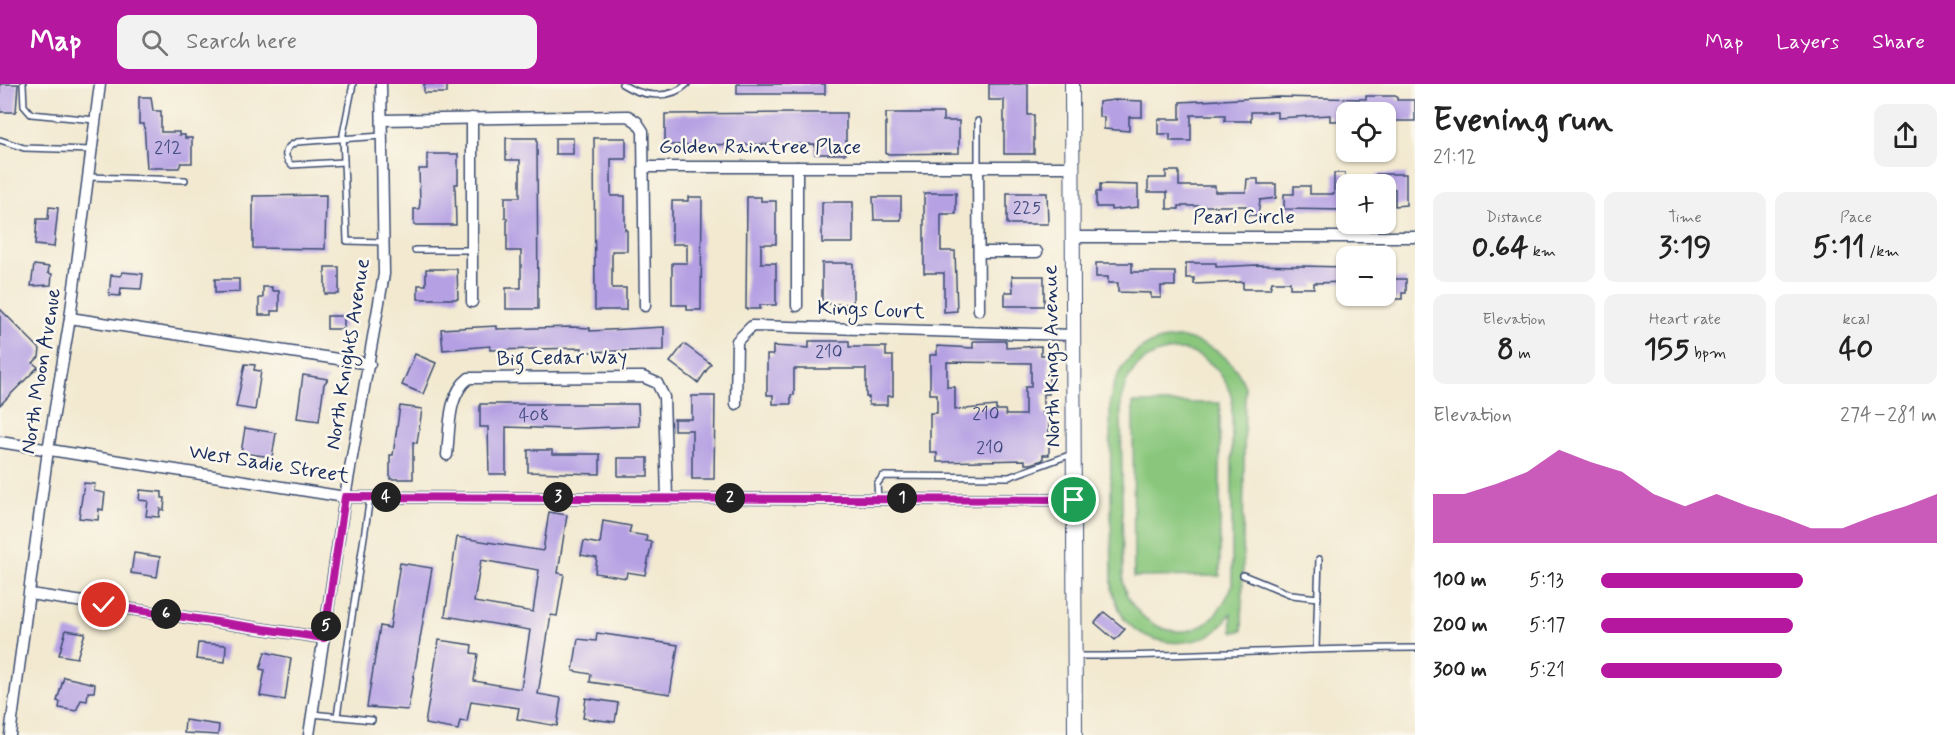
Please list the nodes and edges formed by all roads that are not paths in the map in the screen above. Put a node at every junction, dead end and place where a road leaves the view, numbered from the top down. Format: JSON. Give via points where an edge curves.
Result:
{"nodes":[{"id":1,"x":23,"y":84,"type":"edge"},
{"id":2,"x":100,"y":84,"type":"edge"},
{"id":3,"x":353,"y":84,"type":"edge"},
{"id":4,"x":381,"y":84,"type":"edge"},
{"id":5,"x":622,"y":84,"type":"edge"},
{"id":6,"x":687,"y":84,"type":"edge"},
{"id":7,"x":1072,"y":84,"type":"edge"},
{"id":8,"x":472,"y":118,"type":"junction"},
{"id":9,"x":96,"y":120,"type":"junction"},
{"id":10,"x":382,"y":120,"type":"junction"},
{"id":11,"x":978,"y":121,"type":"dead end"},
{"id":12,"x":382,"y":136,"type":"junction"},
{"id":13,"x":343,"y":139,"type":"junction"},
{"id":14,"x":0,"y":140,"type":"edge"},
{"id":15,"x":92,"y":150,"type":"junction"},
{"id":16,"x":344,"y":162,"type":"junction"},
{"id":17,"x":644,"y":167,"type":"junction"},
{"id":18,"x":797,"y":167,"type":"junction"},
{"id":19,"x":978,"y":167,"type":"junction"},
{"id":20,"x":1072,"y":167,"type":"junction"},
{"id":21,"x":88,"y":177,"type":"junction"},
{"id":22,"x":185,"y":180,"type":"dead end"},
{"id":23,"x":1072,"y":237,"type":"junction"},
{"id":24,"x":1415,"y":237,"type":"edge"},
{"id":25,"x":384,"y":242,"type":"junction"},
{"id":26,"x":415,"y":250,"type":"dead end"},
{"id":27,"x":472,"y":250,"type":"junction"},
{"id":28,"x":979,"y":252,"type":"junction"},
{"id":29,"x":1037,"y":252,"type":"dead end"},
{"id":30,"x":472,"y":302,"type":"dead end"},
{"id":31,"x":645,"y":306,"type":"dead end"},
{"id":32,"x":797,"y":306,"type":"dead end"},
{"id":33,"x":979,"y":310,"type":"dead end"},
{"id":34,"x":70,"y":318,"type":"junction"},
{"id":35,"x":1074,"y":335,"type":"junction"},
{"id":36,"x":370,"y":364,"type":"junction"},
{"id":37,"x":736,"y":404,"type":"dead end"},
{"id":38,"x":0,"y":442,"type":"edge"},
{"id":39,"x":48,"y":450,"type":"junction"},
{"id":40,"x":1074,"y":454,"type":"junction"},
{"id":41,"x":447,"y":455,"type":"dead end"},
{"id":42,"x":345,"y":497,"type":"junction"},
{"id":43,"x":370,"y":497,"type":"junction"},
{"id":44,"x":667,"y":498,"type":"junction"},
{"id":45,"x":878,"y":498,"type":"junction"},
{"id":46,"x":1074,"y":500,"type":"junction"},
{"id":47,"x":1319,"y":559,"type":"dead end"},
{"id":48,"x":1242,"y":575,"type":"dead end"},
{"id":49,"x":30,"y":594,"type":"junction"},
{"id":50,"x":1318,"y":598,"type":"junction"},
{"id":51,"x":324,"y":638,"type":"junction"},
{"id":52,"x":1316,"y":648,"type":"junction"},
{"id":53,"x":1415,"y":648,"type":"edge"},
{"id":54,"x":1074,"y":656,"type":"junction"},
{"id":55,"x":312,"y":714,"type":"junction"},
{"id":56,"x":337,"y":716,"type":"junction"},
{"id":57,"x":372,"y":720,"type":"dead end"},
{"id":58,"x":0,"y":733,"type":"edge"},
{"id":59,"x":10,"y":735,"type":"edge"},
{"id":60,"x":309,"y":735,"type":"edge"},
{"id":61,"x":1075,"y":735,"type":"edge"}],
"edges":[{"from":1,"to":9,"type":"lane","via":[[24,106],[31,114]]},
{"from":2,"to":9,"type":"street","name":"North Moon Avenue"},
{"from":3,"to":13,"type":"lane"},
{"from":4,"to":10,"type":"street","name":"North Knights Avenue"},
{"from":5,"to":6,"type":"lane","via":[[634,92],[656,96]]},
{"from":7,"to":20,"type":"street","name":"North Kings Avenue"},
{"from":8,"to":10,"type":"street","name":"Golden Raintree Place"},
{"from":8,"to":17,"type":"street","name":"Golden Raintree Place","via":[[628,116],[643,131]]},
{"from":8,"to":27,"type":"street"},
{"from":9,"to":15,"type":"street","name":"North Moon Avenue"},
{"from":10,"to":12,"type":"street","name":"North Knights Avenue"},
{"from":11,"to":19,"type":"lane"},
{"from":12,"to":13,"type":"lane"},
{"from":12,"to":25,"type":"street","name":"North Knights Avenue"},
{"from":13,"to":16,"type":"lane"},
{"from":13,"to":16,"type":"lane","via":[[297,142],[285,153],[291,165]]},
{"from":14,"to":15,"type":"lane","via":[[24,148]]},
{"from":15,"to":21,"type":"street","name":"North Moon Avenue"},
{"from":16,"to":25,"type":"lane","via":[[347,241]]},
{"from":17,"to":18,"type":"street","name":"Golden Raintree Place"},
{"from":17,"to":31,"type":"street"},
{"from":18,"to":19,"type":"street","name":"Golden Raintree Place"},
{"from":18,"to":32,"type":"street"},
{"from":19,"to":20,"type":"street","name":"Golden Raintree Place"},
{"from":19,"to":28,"type":"street"},
{"from":20,"to":23,"type":"street","name":"North Kings Avenue"},
{"from":21,"to":22,"type":"lane"},
{"from":21,"to":34,"type":"street","name":"North Moon Avenue"},
{"from":23,"to":24,"type":"street","name":"Pearl Circle"},
{"from":23,"to":35,"type":"street","name":"North Kings Avenue"},
{"from":25,"to":36,"type":"street","name":"North Knights Avenue","via":[[384,274]]},
{"from":26,"to":27,"type":"lane"},
{"from":27,"to":30,"type":"street"},
{"from":28,"to":29,"type":"street"},
{"from":28,"to":33,"type":"street"},
{"from":34,"to":36,"type":"street"},
{"from":34,"to":39,"type":"street","name":"North Moon Avenue"},
{"from":35,"to":37,"type":"street","name":"Kings Court","via":[[753,326],[737,341]]},
{"from":35,"to":40,"type":"street","name":"North Kings Avenue"},
{"from":36,"to":42,"type":"street","name":"North Knights Avenue"},
{"from":38,"to":39,"type":"street","name":"West Sadie Street"},
{"from":39,"to":42,"type":"street","name":"West Sadie Street"},
{"from":39,"to":49,"type":"street","name":"North Moon Avenue"},
{"from":40,"to":45,"type":"lane","via":[[1009,477],[883,476],[877,484]]},
{"from":40,"to":46,"type":"street","name":"North Kings Avenue"},
{"from":41,"to":44,"type":"street","name":"Big Cedar Way","via":[[454,397],[469,378],[643,376],[657,383],[664,397]]},
{"from":42,"to":43,"type":"street","name":"West Sadie Street"},
{"from":42,"to":51,"type":"street","name":"North Knights Avenue"},
{"from":43,"to":44,"type":"street","name":"West Sadie Street"},
{"from":43,"to":56,"type":"lane"},
{"from":44,"to":45,"type":"street","name":"West Sadie Street"},
{"from":45,"to":46,"type":"street","name":"West Sadie Street"},
{"from":46,"to":54,"type":"street","name":"North Kings Avenue"},
{"from":47,"to":50,"type":"lane"},
{"from":48,"to":50,"type":"lane","via":[[1292,595]]},
{"from":49,"to":51,"type":"street"},
{"from":49,"to":59,"type":"street","name":"North Moon Avenue"},
{"from":50,"to":52,"type":"lane"},
{"from":51,"to":55,"type":"street","name":"North Knights Avenue"},
{"from":52,"to":53,"type":"lane"},
{"from":52,"to":54,"type":"lane","via":[[1169,656]]},
{"from":54,"to":61,"type":"street","name":"North Kings Avenue"},
{"from":55,"to":56,"type":"lane"},
{"from":55,"to":60,"type":"street","name":"North Knights Avenue"},
{"from":56,"to":57,"type":"lane"},
{"from":58,"to":59,"type":"street"}]}
